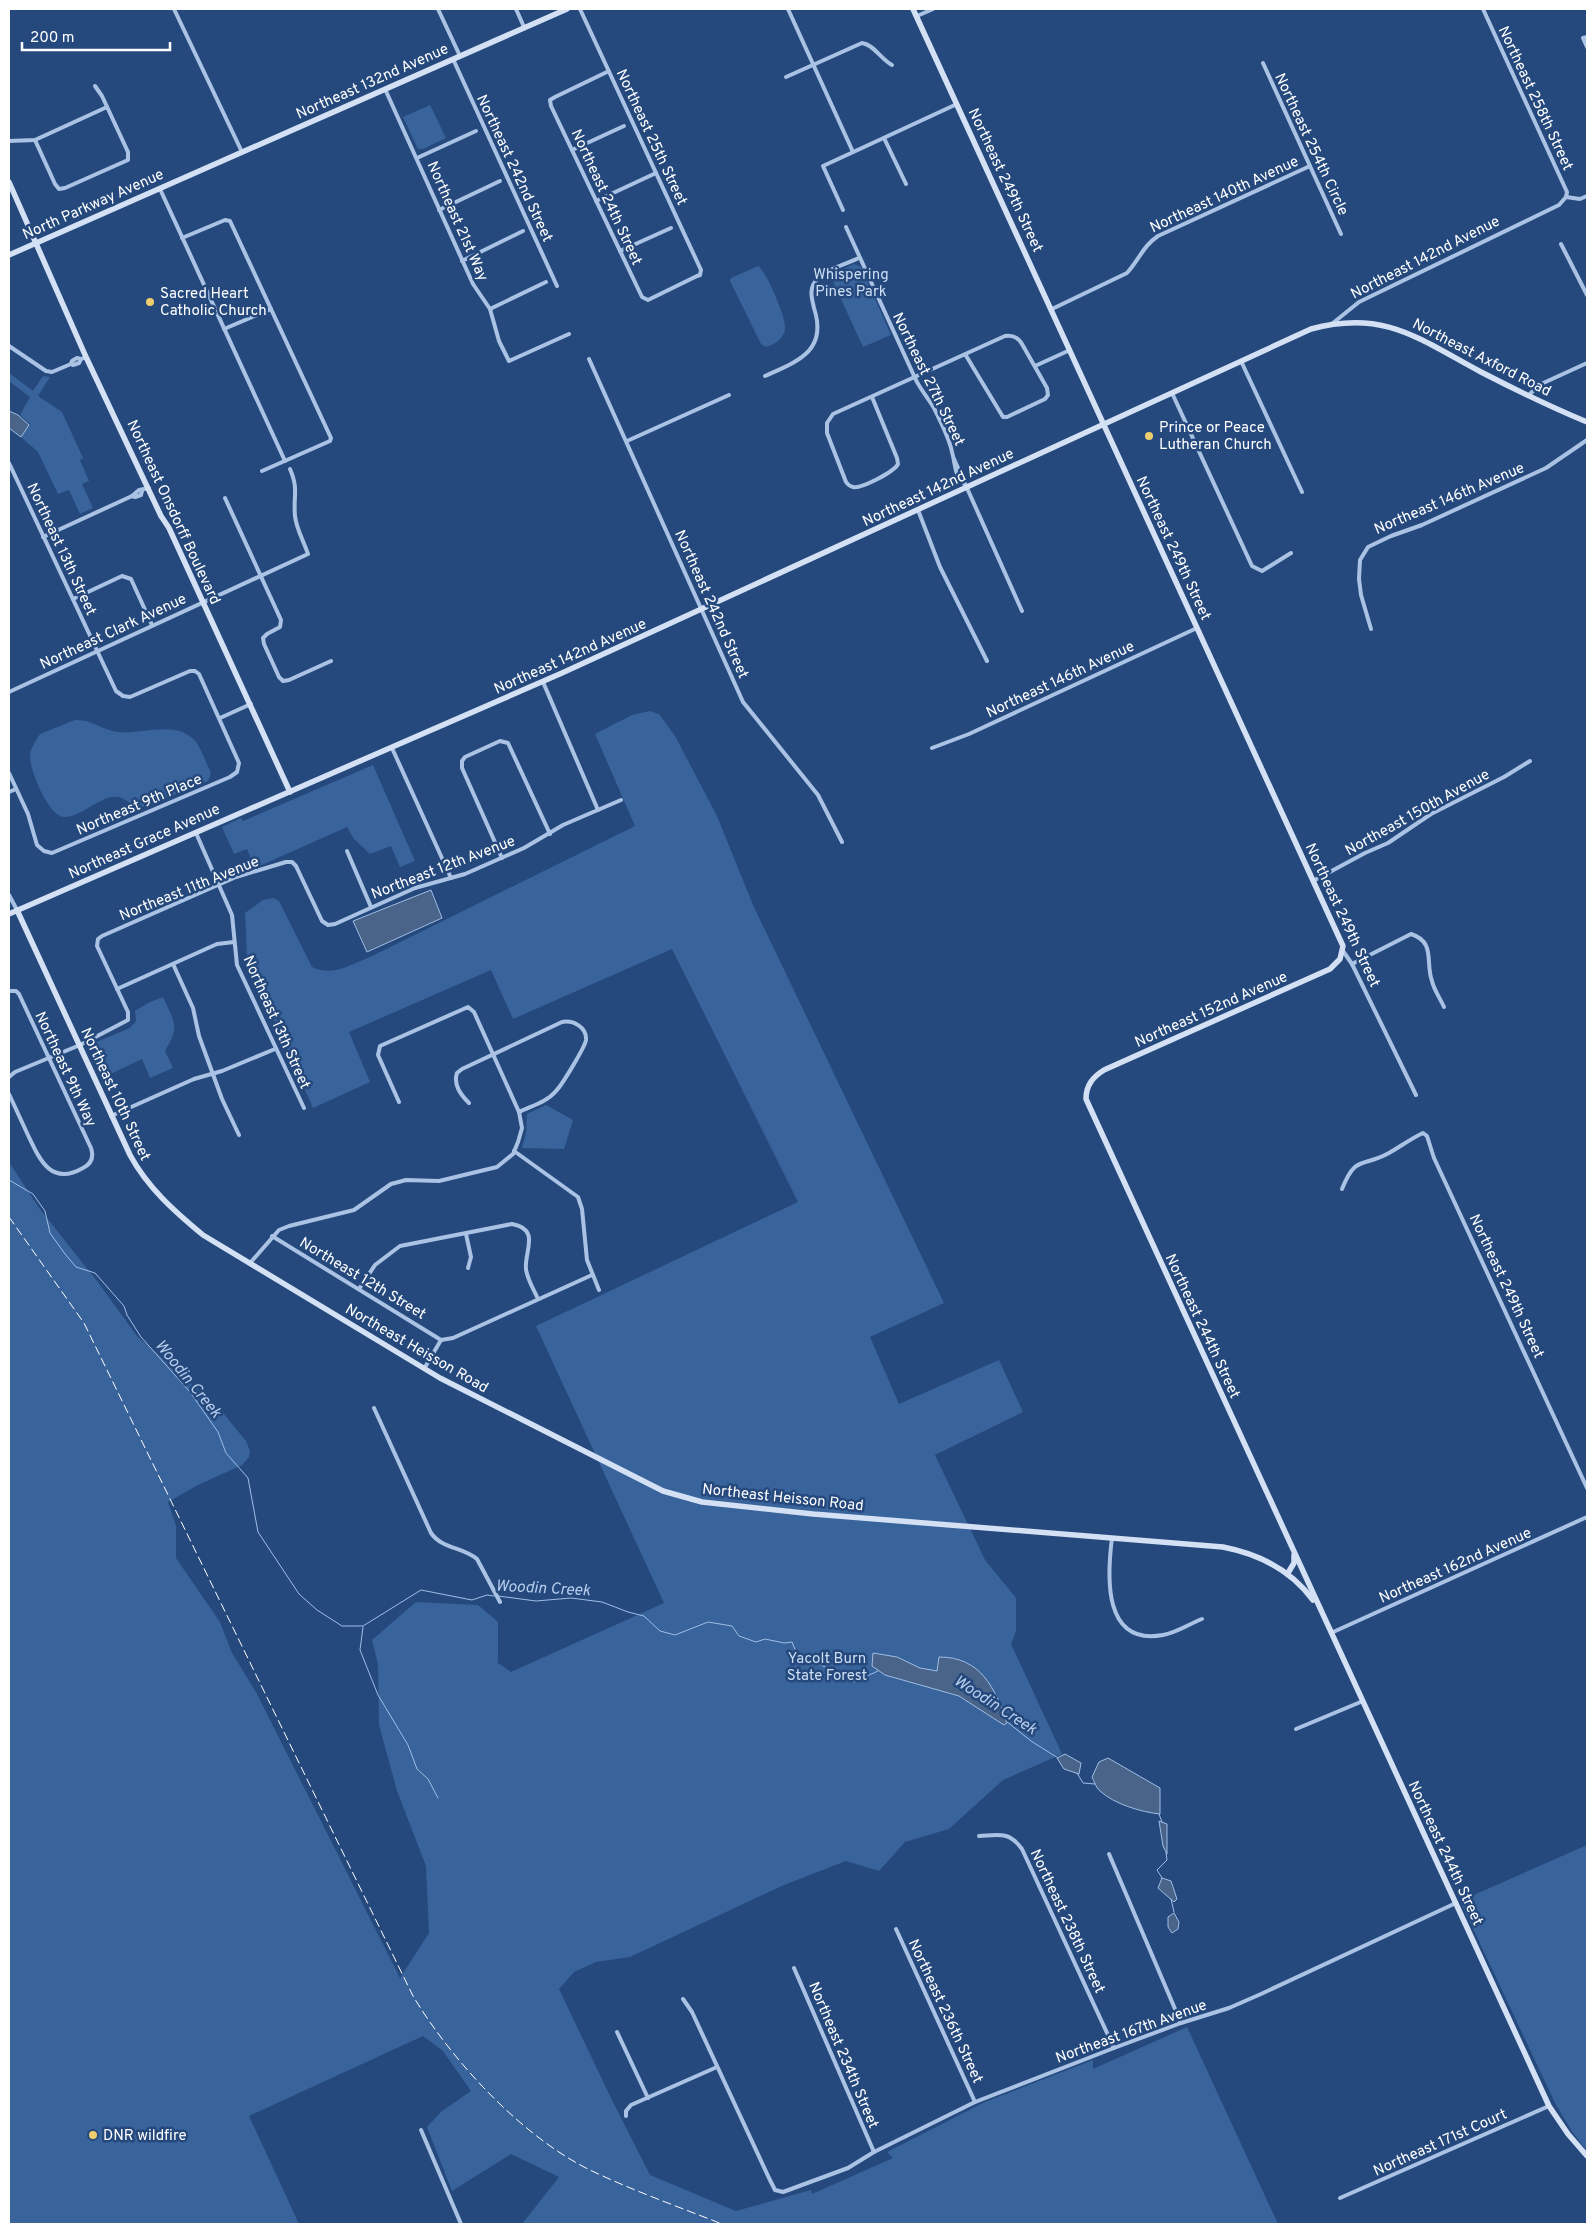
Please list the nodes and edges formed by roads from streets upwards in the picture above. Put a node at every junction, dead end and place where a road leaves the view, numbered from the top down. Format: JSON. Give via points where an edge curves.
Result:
{"nodes":[{"id":1,"x":174,"y":9,"type":"edge"},
{"id":2,"x":438,"y":9,"type":"edge"},
{"id":3,"x":516,"y":9,"type":"edge"},
{"id":4,"x":567,"y":9,"type":"edge"},
{"id":5,"x":580,"y":9,"type":"edge"},
{"id":6,"x":788,"y":9,"type":"edge"},
{"id":7,"x":914,"y":9,"type":"edge"},
{"id":8,"x":933,"y":9,"type":"edge"},
{"id":9,"x":1483,"y":9,"type":"edge"},
{"id":10,"x":917,"y":16,"type":"junction"},
{"id":11,"x":524,"y":27,"type":"junction"},
{"id":12,"x":1585,"y":37,"type":"edge"},
{"id":13,"x":1587,"y":47,"type":"edge"},
{"id":14,"x":460,"y":56,"type":"junction"},
{"id":15,"x":453,"y":58,"type":"junction"},
{"id":16,"x":1263,"y":63,"type":"dead end"},
{"id":17,"x":813,"y":64,"type":"junction"},
{"id":18,"x":892,"y":65,"type":"dead end"},
{"id":19,"x":609,"y":71,"type":"junction"},
{"id":20,"x":786,"y":77,"type":"dead end"},
{"id":21,"x":95,"y":86,"type":"dead end"},
{"id":22,"x":385,"y":90,"type":"junction"},
{"id":23,"x":957,"y":104,"type":"junction"},
{"id":24,"x":107,"y":107,"type":"junction"},
{"id":25,"x":624,"y":126,"type":"dead end"},
{"id":26,"x":476,"y":131,"type":"dead end"},
{"id":27,"x":884,"y":138,"type":"junction"},
{"id":28,"x":34,"y":140,"type":"junction"},
{"id":29,"x":9,"y":141,"type":"edge"},
{"id":30,"x":572,"y":150,"type":"junction"},
{"id":31,"x":242,"y":152,"type":"junction"},
{"id":32,"x":853,"y":152,"type":"junction"},
{"id":33,"x":417,"y":158,"type":"junction"},
{"id":34,"x":1310,"y":166,"type":"junction"},
{"id":35,"x":656,"y":173,"type":"junction"},
{"id":36,"x":188,"y":176,"type":"joint"},
{"id":37,"x":500,"y":181,"type":"dead end"},
{"id":38,"x":9,"y":182,"type":"edge"},
{"id":39,"x":906,"y":184,"type":"dead end"},
{"id":40,"x":160,"y":189,"type":"junction"},
{"id":41,"x":1587,"y":196,"type":"edge"},
{"id":42,"x":1566,"y":197,"type":"junction"},
{"id":43,"x":596,"y":201,"type":"junction"},
{"id":44,"x":439,"y":210,"type":"junction"},
{"id":45,"x":843,"y":210,"type":"dead end"},
{"id":46,"x":846,"y":227,"type":"dead end"},
{"id":47,"x":671,"y":228,"type":"dead end"},
{"id":48,"x":523,"y":231,"type":"dead end"},
{"id":49,"x":1342,"y":234,"type":"dead end"},
{"id":50,"x":182,"y":238,"type":"junction"},
{"id":51,"x":37,"y":242,"type":"junction"},
{"id":52,"x":1561,"y":244,"type":"dead end"},
{"id":53,"x":620,"y":251,"type":"junction"},
{"id":54,"x":9,"y":255,"type":"edge"},
{"id":55,"x":859,"y":258,"type":"junction"},
{"id":56,"x":462,"y":260,"type":"junction"},
{"id":57,"x":546,"y":282,"type":"dead end"},
{"id":58,"x":557,"y":286,"type":"dead end"},
{"id":59,"x":1587,"y":295,"type":"edge"},
{"id":60,"x":648,"y":300,"type":"joint"},
{"id":61,"x":271,"y":309,"type":"junction"},
{"id":62,"x":490,"y":309,"type":"junction"},
{"id":63,"x":1052,"y":309,"type":"junction"},
{"id":64,"x":1333,"y":323,"type":"junction"},
{"id":65,"x":224,"y":329,"type":"junction"},
{"id":66,"x":569,"y":334,"type":"dead end"},
{"id":67,"x":9,"y":346,"type":"edge"},
{"id":68,"x":1070,"y":350,"type":"junction"},
{"id":69,"x":966,"y":354,"type":"junction"},
{"id":70,"x":83,"y":358,"type":"junction"},
{"id":71,"x":589,"y":359,"type":"dead end"},
{"id":72,"x":1241,"y":361,"type":"junction"},
{"id":73,"x":1587,"y":363,"type":"edge"},
{"id":74,"x":1035,"y":366,"type":"junction"},
{"id":75,"x":765,"y":376,"type":"dead end"},
{"id":76,"x":915,"y":378,"type":"junction"},
{"id":77,"x":1172,"y":393,"type":"junction"},
{"id":78,"x":729,"y":395,"type":"dead end"},
{"id":79,"x":1528,"y":396,"type":"junction"},
{"id":80,"x":872,"y":397,"type":"junction"},
{"id":81,"x":1587,"y":422,"type":"edge"},
{"id":82,"x":1104,"y":424,"type":"junction"},
{"id":83,"x":1587,"y":440,"type":"edge"},
{"id":84,"x":627,"y":441,"type":"junction"},
{"id":85,"x":285,"y":461,"type":"junction"},
{"id":86,"x":9,"y":463,"type":"edge"},
{"id":87,"x":290,"y":468,"type":"dead end"},
{"id":88,"x":262,"y":471,"type":"dead end"},
{"id":89,"x":967,"y":487,"type":"junction"},
{"id":90,"x":149,"y":488,"type":"junction"},
{"id":91,"x":1302,"y":492,"type":"dead end"},
{"id":92,"x":225,"y":498,"type":"dead end"},
{"id":93,"x":918,"y":510,"type":"junction"},
{"id":94,"x":43,"y":537,"type":"junction"},
{"id":95,"x":1291,"y":553,"type":"dead end"},
{"id":96,"x":260,"y":575,"type":"junction"},
{"id":97,"x":73,"y":599,"type":"junction"},
{"id":98,"x":203,"y":601,"type":"junction"},
{"id":99,"x":702,"y":610,"type":"junction"},
{"id":100,"x":1022,"y":611,"type":"dead end"},
{"id":101,"x":152,"y":625,"type":"junction"},
{"id":102,"x":1197,"y":628,"type":"junction"},
{"id":103,"x":1372,"y":629,"type":"dead end"},
{"id":104,"x":97,"y":650,"type":"junction"},
{"id":105,"x":331,"y":661,"type":"dead end"},
{"id":106,"x":987,"y":661,"type":"dead end"},
{"id":107,"x":543,"y":682,"type":"junction"},
{"id":108,"x":9,"y":692,"type":"edge"},
{"id":109,"x":251,"y":704,"type":"junction"},
{"id":110,"x":220,"y":718,"type":"junction"},
{"id":111,"x":392,"y":748,"type":"junction"},
{"id":112,"x":932,"y":748,"type":"dead end"},
{"id":113,"x":1530,"y":761,"type":"dead end"},
{"id":114,"x":9,"y":773,"type":"edge"},
{"id":115,"x":16,"y":789,"type":"junction"},
{"id":116,"x":9,"y":792,"type":"edge"},
{"id":117,"x":290,"y":792,"type":"junction"},
{"id":118,"x":621,"y":800,"type":"dead end"},
{"id":119,"x":598,"y":810,"type":"junction"},
{"id":120,"x":196,"y":833,"type":"junction"},
{"id":121,"x":550,"y":834,"type":"junction"},
{"id":122,"x":842,"y":842,"type":"dead end"},
{"id":123,"x":348,"y":851,"type":"dead end"},
{"id":124,"x":502,"y":858,"type":"junction"},
{"id":125,"x":450,"y":878,"type":"junction"},
{"id":126,"x":1313,"y":881,"type":"junction"},
{"id":127,"x":219,"y":885,"type":"junction"},
{"id":128,"x":9,"y":895,"type":"edge"},
{"id":129,"x":372,"y":907,"type":"junction"},
{"id":130,"x":17,"y":910,"type":"junction"},
{"id":131,"x":9,"y":914,"type":"edge"},
{"id":132,"x":326,"y":924,"type":"joint"},
{"id":133,"x":234,"y":942,"type":"junction"},
{"id":134,"x":1343,"y":951,"type":"junction"},
{"id":135,"x":173,"y":964,"type":"junction"},
{"id":136,"x":1352,"y":964,"type":"junction"},
{"id":137,"x":117,"y":989,"type":"junction"},
{"id":138,"x":9,"y":991,"type":"edge"},
{"id":139,"x":1444,"y":1007,"type":"dead end"},
{"id":140,"x":80,"y":1045,"type":"junction"},
{"id":141,"x":275,"y":1049,"type":"junction"},
{"id":142,"x":492,"y":1054,"type":"junction"},
{"id":143,"x":49,"y":1057,"type":"junction"},
{"id":144,"x":214,"y":1073,"type":"junction"},
{"id":145,"x":9,"y":1077,"type":"edge"},
{"id":146,"x":1087,"y":1088,"type":"joint"},
{"id":147,"x":9,"y":1094,"type":"edge"},
{"id":148,"x":1416,"y":1095,"type":"dead end"},
{"id":149,"x":400,"y":1102,"type":"dead end"},
{"id":150,"x":469,"y":1103,"type":"dead end"},
{"id":151,"x":304,"y":1108,"type":"dead end"},
{"id":152,"x":518,"y":1112,"type":"junction"},
{"id":153,"x":112,"y":1116,"type":"junction"},
{"id":154,"x":239,"y":1135,"type":"dead end"},
{"id":155,"x":514,"y":1152,"type":"junction"},
{"id":156,"x":1342,"y":1189,"type":"dead end"},
{"id":157,"x":466,"y":1234,"type":"junction"},
{"id":158,"x":272,"y":1236,"type":"junction"},
{"id":159,"x":250,"y":1263,"type":"junction"},
{"id":160,"x":468,"y":1268,"type":"dead end"},
{"id":161,"x":592,"y":1275,"type":"junction"},
{"id":162,"x":359,"y":1290,"type":"junction"},
{"id":163,"x":599,"y":1290,"type":"dead end"},
{"id":164,"x":538,"y":1299,"type":"junction"},
{"id":165,"x":441,"y":1340,"type":"junction"},
{"id":166,"x":424,"y":1369,"type":"junction"},
{"id":167,"x":374,"y":1408,"type":"dead end"},
{"id":168,"x":1587,"y":1488,"type":"edge"},
{"id":169,"x":1587,"y":1517,"type":"edge"},
{"id":170,"x":1112,"y":1538,"type":"junction"},
{"id":171,"x":1294,"y":1553,"type":"junction"},
{"id":172,"x":1288,"y":1573,"type":"junction"},
{"id":173,"x":500,"y":1602,"type":"dead end"},
{"id":174,"x":1320,"y":1610,"type":"junction"},
{"id":175,"x":1202,"y":1619,"type":"dead end"},
{"id":176,"x":1331,"y":1633,"type":"junction"},
{"id":177,"x":1363,"y":1702,"type":"junction"},
{"id":178,"x":1296,"y":1729,"type":"dead end"},
{"id":179,"x":979,"y":1836,"type":"dead end"},
{"id":180,"x":1109,"y":1854,"type":"dead end"},
{"id":181,"x":1456,"y":1903,"type":"junction"},
{"id":182,"x":896,"y":1929,"type":"dead end"},
{"id":183,"x":794,"y":1968,"type":"dead end"},
{"id":184,"x":683,"y":1999,"type":"dead end"},
{"id":185,"x":1181,"y":2023,"type":"junction"},
{"id":186,"x":617,"y":2032,"type":"dead end"},
{"id":187,"x":1114,"y":2048,"type":"junction"},
{"id":188,"x":717,"y":2067,"type":"junction"},
{"id":189,"x":648,"y":2098,"type":"junction"},
{"id":190,"x":975,"y":2102,"type":"junction"},
{"id":191,"x":1549,"y":2106,"type":"junction"},
{"id":192,"x":626,"y":2116,"type":"dead end"},
{"id":193,"x":421,"y":2130,"type":"dead end"},
{"id":194,"x":874,"y":2152,"type":"junction"},
{"id":195,"x":1587,"y":2156,"type":"edge"},
{"id":196,"x":1340,"y":2198,"type":"dead end"},
{"id":197,"x":461,"y":2224,"type":"edge"}],
"edges":[{"from":1,"to":31,"type":"street"},
{"from":2,"to":14,"type":"street"},
{"from":3,"to":11,"type":"street"},
{"from":4,"to":11,"type":"street","name":"Northeast 132nd Avenue"},
{"from":5,"to":19,"type":"street","name":"Northeast 25th Street"},
{"from":6,"to":17,"type":"street"},
{"from":7,"to":10,"type":"street","name":"Northeast 249th Street"},
{"from":8,"to":10,"type":"street"},
{"from":9,"to":42,"type":"street","name":"Northeast 258th Street","via":[[1567,192]]},
{"from":10,"to":23,"type":"street","name":"Northeast 249th Street"},
{"from":11,"to":14,"type":"street","name":"Northeast 132nd Avenue"},
{"from":12,"to":13,"type":"street"},
{"from":14,"to":15,"type":"street","name":"Northeast 132nd Avenue"},
{"from":15,"to":22,"type":"street","name":"Northeast 132nd Avenue"},
{"from":15,"to":58,"type":"street","name":"Northeast 242nd Street"},
{"from":16,"to":34,"type":"street","name":"Northeast 254th Circle"},
{"from":17,"to":18,"type":"street","via":[[864,43]]},
{"from":17,"to":20,"type":"street"},
{"from":17,"to":32,"type":"street"},
{"from":19,"to":30,"type":"street","name":"Northeast 24th Street","via":[[550,100]]},
{"from":19,"to":35,"type":"street","name":"Northeast 25th Street"},
{"from":21,"to":24,"type":"street"},
{"from":22,"to":31,"type":"street","name":"Northeast 132nd Avenue"},
{"from":22,"to":33,"type":"street","name":"Northeast 21st Way"},
{"from":23,"to":27,"type":"street"},
{"from":23,"to":63,"type":"street","name":"Northeast 249th Street"},
{"from":24,"to":28,"type":"street"},
{"from":24,"to":28,"type":"street","via":[[129,158],[126,162],[59,189]]},
{"from":25,"to":30,"type":"street"},
{"from":26,"to":33,"type":"street"},
{"from":27,"to":32,"type":"street"},
{"from":27,"to":39,"type":"street"},
{"from":28,"to":29,"type":"street"},
{"from":30,"to":43,"type":"street","name":"Northeast 24th Street"},
{"from":31,"to":36,"type":"street","name":"Northeast 132nd Avenue"},
{"from":32,"to":45,"type":"street","via":[[823,166]]},
{"from":33,"to":44,"type":"street","name":"Northeast 21st Way"},
{"from":34,"to":49,"type":"street","name":"Northeast 254th Circle"},
{"from":34,"to":63,"type":"street","name":"Northeast 140th Avenue","via":[[1158,236],[1143,248],[1127,273]]},
{"from":35,"to":43,"type":"street"},
{"from":35,"to":60,"type":"street","name":"Northeast 25th Street","via":[[699,265],[700,275]]},
{"from":36,"to":40,"type":"street","name":"North Parkway Avenue"},
{"from":37,"to":44,"type":"street"},
{"from":38,"to":51,"type":"street","name":"Northeast Onsdorff Boulevard"},
{"from":40,"to":50,"type":"street"},
{"from":40,"to":51,"type":"street","name":"North Parkway Avenue"},
{"from":41,"to":42,"type":"street","via":[[1580,199]]},
{"from":42,"to":64,"type":"street","name":"Northeast 142nd Avenue","via":[[1560,204],[1359,302]]},
{"from":43,"to":53,"type":"street","name":"Northeast 24th Street"},
{"from":44,"to":56,"type":"street","name":"Northeast 21st Way"},
{"from":46,"to":55,"type":"street","name":"Northeast 27th Street"},
{"from":47,"to":53,"type":"street"},
{"from":48,"to":56,"type":"street"},
{"from":50,"to":61,"type":"street","via":[[228,219]]},
{"from":50,"to":65,"type":"street"},
{"from":51,"to":54,"type":"street","name":"North Parkway Avenue"},
{"from":51,"to":70,"type":"street","name":"Northeast Onsdorff Boulevard"},
{"from":52,"to":59,"type":"street"},
{"from":53,"to":60,"type":"street","name":"Northeast 24th Street","via":[[642,297]]},
{"from":55,"to":75,"type":"street","via":[[815,281],[811,294],[818,326],[810,351],[801,360]]},
{"from":55,"to":76,"type":"street","name":"Northeast 27th Street"},
{"from":56,"to":62,"type":"street","name":"Northeast 21st Way"},
{"from":57,"to":62,"type":"street"},
{"from":61,"to":65,"type":"street"},
{"from":61,"to":85,"type":"street","via":[[331,440]]},
{"from":62,"to":66,"type":"street","name":"Northeast 21st Way","via":[[499,341],[509,361]]},
{"from":63,"to":68,"type":"street","name":"Northeast 249th Street"},
{"from":64,"to":72,"type":"street","name":"Northeast 142nd Avenue","via":[[1298,334]]},
{"from":64,"to":79,"type":"street","name":"Northeast Axford Road","via":[[1381,324],[1410,334]]},
{"from":65,"to":85,"type":"street"},
{"from":67,"to":70,"type":"street","via":[[52,372],[79,363]]},
{"from":68,"to":74,"type":"street"},
{"from":68,"to":82,"type":"street","name":"Northeast 249th Street"},
{"from":69,"to":74,"type":"street","via":[[1005,336],[1013,336],[1020,340]]},
{"from":69,"to":74,"type":"street","via":[[1003,417],[1045,399],[1049,393]]},
{"from":69,"to":76,"type":"street"},
{"from":70,"to":90,"type":"street","name":"Northeast Onsdorff Boulevard"},
{"from":71,"to":84,"type":"street","name":"Northeast 242nd Street"},
{"from":72,"to":77,"type":"street","name":"Northeast 142nd Avenue"},
{"from":72,"to":91,"type":"street"},
{"from":73,"to":79,"type":"street","via":[[1539,385]]},
{"from":76,"to":80,"type":"street"},
{"from":76,"to":89,"type":"street","name":"Northeast 27th Street","via":[[933,407]]},
{"from":77,"to":82,"type":"street","name":"Northeast 142nd Avenue"},
{"from":77,"to":95,"type":"street","via":[[1252,566],[1262,571]]},
{"from":78,"to":84,"type":"street"},
{"from":79,"to":81,"type":"street","name":"Northeast Axford Road"},
{"from":80,"to":80,"type":"street","via":[[833,414],[827,423],[827,433],[846,482],[851,487],[875,480],[896,468],[897,458]]},
{"from":82,"to":89,"type":"street","name":"Northeast 142nd Avenue"},
{"from":82,"to":102,"type":"street","name":"Northeast 249th Street"},
{"from":83,"to":103,"type":"street","name":"Northeast 146th Avenue","via":[[1546,468],[1368,547],[1360,560],[1359,579]]},
{"from":84,"to":99,"type":"street","name":"Northeast 242nd Street"},
{"from":85,"to":88,"type":"street"},
{"from":86,"to":94,"type":"street","name":"Northeast 13th Street"},
{"from":87,"to":96,"type":"street","name":"Northeast Clark Avenue","via":[[296,482],[295,517],[308,554]]},
{"from":89,"to":93,"type":"street","name":"Northeast 142nd Avenue"},
{"from":89,"to":100,"type":"street","name":"Northeast 27th Street"},
{"from":90,"to":94,"type":"street"},
{"from":90,"to":98,"type":"street","name":"Northeast Onsdorff Boulevard"},
{"from":92,"to":96,"type":"street"},
{"from":93,"to":99,"type":"street","name":"Northeast 142nd Avenue"},
{"from":93,"to":106,"type":"street","via":[[940,566]]},
{"from":94,"to":97,"type":"street","name":"Northeast 13th Street"},
{"from":96,"to":98,"type":"street","name":"Northeast Clark Avenue"},
{"from":96,"to":105,"type":"street","via":[[281,620],[281,625],[263,638],[279,677],[283,681],[289,680]]},
{"from":97,"to":101,"type":"street","via":[[126,576],[131,579]]},
{"from":97,"to":104,"type":"street","name":"Northeast 13th Street"},
{"from":98,"to":101,"type":"street","name":"Northeast Clark Avenue"},
{"from":98,"to":109,"type":"street","name":"Northeast Onsdorff Boulevard"},
{"from":99,"to":107,"type":"street","name":"Northeast 142nd Avenue"},
{"from":99,"to":122,"type":"street","name":"Northeast 242nd Street","via":[[743,702],[818,795]]},
{"from":101,"to":104,"type":"street","name":"Northeast Clark Avenue"},
{"from":102,"to":112,"type":"street","name":"Northeast 146th Avenue","via":[[969,734]]},
{"from":102,"to":126,"type":"street","name":"Northeast 249th Street"},
{"from":104,"to":108,"type":"street","name":"Northeast Clark Avenue"},
{"from":104,"to":110,"type":"street","name":"Northeast 13th Street","via":[[114,687],[123,696],[134,696],[195,670],[200,674]]},
{"from":107,"to":111,"type":"street","name":"Northeast 142nd Avenue"},
{"from":107,"to":119,"type":"street"},
{"from":109,"to":110,"type":"street"},
{"from":109,"to":117,"type":"street","name":"Northeast Onsdorff Boulevard"},
{"from":110,"to":115,"type":"street","name":"Northeast 9th Place","via":[[238,757],[238,769],[230,777],[56,852],[46,852],[37,845]]},
{"from":111,"to":117,"type":"street","name":"Northeast 142nd Avenue"},
{"from":111,"to":125,"type":"street"},
{"from":113,"to":126,"type":"street","name":"Northeast 150th Avenue","via":[[1431,814],[1388,843]]},
{"from":114,"to":115,"type":"street"},
{"from":115,"to":116,"type":"street"},
{"from":117,"to":120,"type":"street","name":"Northeast Grace Avenue"},
{"from":118,"to":119,"type":"street","name":"Northeast 12th Avenue"},
{"from":119,"to":121,"type":"street","name":"Northeast 12th Avenue"},
{"from":120,"to":127,"type":"street","name":"Northeast 13th Street"},
{"from":120,"to":130,"type":"street","name":"Northeast Grace Avenue"},
{"from":121,"to":124,"type":"street","name":"Northeast 12th Avenue"},
{"from":121,"to":124,"type":"street","via":[[511,746],[500,741],[465,757],[462,768]]},
{"from":123,"to":129,"type":"street"},
{"from":124,"to":125,"type":"street","name":"Northeast 12th Avenue"},
{"from":125,"to":129,"type":"street","name":"Northeast 12th Avenue","via":[[415,888]]},
{"from":126,"to":134,"type":"street","name":"Northeast 249th Street","via":[[1337,930]]},
{"from":127,"to":132,"type":"street","name":"Northeast 11th Avenue","via":[[242,875],[292,862]]},
{"from":127,"to":133,"type":"street","name":"Northeast 13th Street","via":[[232,915]]},
{"from":127,"to":137,"type":"street","name":"Northeast 11th Avenue","via":[[97,941]]},
{"from":128,"to":130,"type":"street","name":"Northeast 10th Street"},
{"from":129,"to":132,"type":"street","name":"Northeast 12th Avenue","via":[[335,924]]},
{"from":130,"to":131,"type":"street","name":"Northeast Grace Avenue"},
{"from":130,"to":140,"type":"street","name":"Northeast 10th Street"},
{"from":133,"to":135,"type":"street","via":[[220,943]]},
{"from":133,"to":141,"type":"street","name":"Northeast 13th Street","via":[[237,965]]},
{"from":134,"to":136,"type":"street","name":"Northeast 249th Street"},
{"from":134,"to":146,"type":"street","name":"Northeast 152nd Avenue","via":[[1330,969],[1104,1070]]},
{"from":135,"to":137,"type":"street"},
{"from":135,"to":144,"type":"street","via":[[193,1008],[198,1032]]},
{"from":136,"to":139,"type":"street","via":[[1411,934],[1420,937],[1428,949],[1431,980]]},
{"from":136,"to":148,"type":"street","name":"Northeast 249th Street"},
{"from":137,"to":140,"type":"street","via":[[128,1012],[128,1020]]},
{"from":138,"to":143,"type":"street","name":"Northeast 9th Way","via":[[16,991]]},
{"from":140,"to":143,"type":"street"},
{"from":140,"to":153,"type":"street","name":"Northeast 10th Street"},
{"from":141,"to":144,"type":"street"},
{"from":141,"to":151,"type":"street","name":"Northeast 13th Street"},
{"from":142,"to":149,"type":"street","via":[[474,1012],[468,1007],[383,1044],[378,1055]]},
{"from":142,"to":150,"type":"street","via":[[457,1073],[457,1086]]},
{"from":142,"to":152,"type":"street"},
{"from":142,"to":152,"type":"street","via":[[562,1022],[575,1023],[584,1032],[584,1045],[556,1092]]},
{"from":143,"to":145,"type":"street"},
{"from":143,"to":147,"type":"street","name":"Northeast 9th Way","via":[[91,1148],[92,1157],[84,1168],[69,1173],[46,1167],[38,1158]]},
{"from":144,"to":153,"type":"street"},
{"from":144,"to":154,"type":"street"},
{"from":146,"to":171,"type":"street","name":"Northeast 244th Street","via":[[1086,1099],[1090,1108]]},
{"from":152,"to":155,"type":"street","via":[[522,1128]]},
{"from":153,"to":159,"type":"street","name":"Northeast 10th Street","via":[[139,1172],[152,1189],[203,1235]]},
{"from":155,"to":158,"type":"street","via":[[504,1163],[490,1170],[439,1181],[396,1182],[354,1210],[284,1227]]},
{"from":155,"to":161,"type":"street","via":[[578,1197]]},
{"from":156,"to":168,"type":"street","name":"Northeast 249th Street","via":[[1352,1168],[1360,1162],[1387,1154],[1423,1133],[1427,1136],[1434,1158]]},
{"from":157,"to":160,"type":"street","via":[[471,1257]]},
{"from":157,"to":162,"type":"street","via":[[400,1246],[375,1264]]},
{"from":157,"to":164,"type":"street","via":[[515,1225],[527,1232],[530,1247],[526,1271]]},
{"from":158,"to":159,"type":"street"},
{"from":158,"to":162,"type":"street","name":"Northeast 12th Street"},
{"from":159,"to":166,"type":"street","name":"Northeast Heisson Road"},
{"from":161,"to":163,"type":"street"},
{"from":161,"to":164,"type":"street"},
{"from":162,"to":165,"type":"street","name":"Northeast 12th Street"},
{"from":164,"to":165,"type":"street","via":[[453,1338]]},
{"from":165,"to":166,"type":"street"},
{"from":166,"to":170,"type":"street","name":"Northeast Heisson Road","via":[[663,1491],[702,1502]]},
{"from":167,"to":173,"type":"street","via":[[431,1533],[440,1543],[477,1559]]},
{"from":169,"to":176,"type":"street","name":"Northeast 162nd Avenue"},
{"from":170,"to":172,"type":"street","name":"Northeast Heisson Road","via":[[1223,1547],[1261,1557]]},
{"from":170,"to":175,"type":"street","via":[[1109,1562],[1113,1608],[1125,1627],[1151,1637],[1165,1635]]},
{"from":171,"to":172,"type":"street","via":[[1294,1563]]},
{"from":171,"to":174,"type":"street","name":"Northeast 244th Street"},
{"from":172,"to":174,"type":"street","name":"Northeast Heisson Road","via":[[1308,1592]]},
{"from":174,"to":176,"type":"street","name":"Northeast 244th Street"},
{"from":176,"to":177,"type":"street","name":"Northeast 244th Street"},
{"from":177,"to":178,"type":"street"},
{"from":177,"to":181,"type":"street","name":"Northeast 244th Street"},
{"from":179,"to":187,"type":"street","name":"Northeast 238th Street","via":[[1010,1836],[1022,1849]]},
{"from":180,"to":185,"type":"street"},
{"from":181,"to":185,"type":"street","name":"Northeast 167th Avenue","via":[[1253,1998]]},
{"from":181,"to":191,"type":"street","name":"Northeast 244th Street"},
{"from":182,"to":190,"type":"street","name":"Northeast 236th Street"},
{"from":183,"to":194,"type":"street","name":"Northeast 234th Street"},
{"from":184,"to":188,"type":"street"},
{"from":185,"to":187,"type":"street","name":"Northeast 167th Avenue"},
{"from":186,"to":189,"type":"street"},
{"from":187,"to":190,"type":"street","name":"Northeast 167th Avenue"},
{"from":188,"to":189,"type":"street"},
{"from":188,"to":194,"type":"street","name":"Northeast 167th Avenue","via":[[775,2190],[783,2192],[816,2181],[848,2168]]},
{"from":189,"to":192,"type":"street","via":[[631,2105]]},
{"from":190,"to":194,"type":"street","name":"Northeast 167th Avenue"},
{"from":191,"to":195,"type":"street","name":"Northeast 244th Street"},
{"from":191,"to":196,"type":"street","name":"Northeast 171st Court"},
{"from":193,"to":197,"type":"street"}]}
